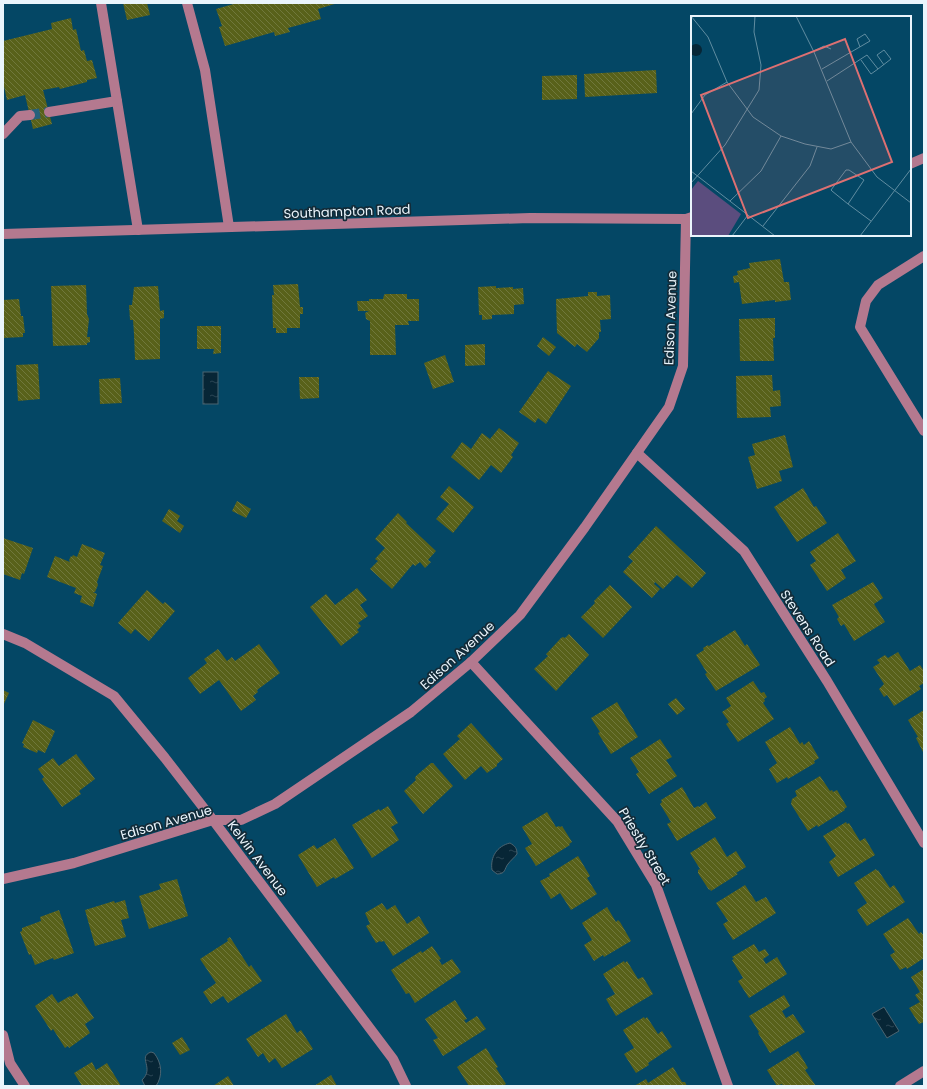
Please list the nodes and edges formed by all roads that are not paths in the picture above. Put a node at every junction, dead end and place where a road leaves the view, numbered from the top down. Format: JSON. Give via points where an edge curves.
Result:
{"nodes":[{"id":1,"x":101,"y":3,"type":"edge"},
{"id":2,"x":187,"y":3,"type":"edge"},
{"id":3,"x":117,"y":101,"type":"junction"},
{"id":4,"x":49,"y":112,"type":"tunnel mouth"},
{"id":5,"x":30,"y":115,"type":"tunnel mouth"},
{"id":6,"x":3,"y":134,"type":"edge"},
{"id":7,"x":924,"y":158,"type":"edge"},
{"id":8,"x":911,"y":164,"type":"edge"},
{"id":9,"x":689,"y":218,"type":"edge"},
{"id":10,"x":229,"y":227,"type":"junction"},
{"id":11,"x":138,"y":230,"type":"junction"},
{"id":12,"x":3,"y":234,"type":"edge"},
{"id":13,"x":924,"y":256,"type":"edge"},
{"id":14,"x":924,"y":430,"type":"edge"},
{"id":15,"x":637,"y":453,"type":"junction"},
{"id":16,"x":3,"y":634,"type":"edge"},
{"id":17,"x":471,"y":662,"type":"junction"},
{"id":18,"x":212,"y":820,"type":"junction"},
{"id":19,"x":924,"y":844,"type":"edge"},
{"id":20,"x":3,"y":879,"type":"edge"},
{"id":21,"x":3,"y":1035,"type":"edge"},
{"id":22,"x":924,"y":1071,"type":"edge"},
{"id":23,"x":906,"y":1085,"type":"edge"},
{"id":24,"x":25,"y":1086,"type":"edge"},
{"id":25,"x":406,"y":1086,"type":"edge"},
{"id":26,"x":728,"y":1086,"type":"edge"}],
"edges":[{"from":1,"to":3,"type":"street"},
{"from":2,"to":10,"type":"street","via":[[205,70]]},
{"from":3,"to":4,"type":"street"},
{"from":3,"to":11,"type":"street"},
{"from":5,"to":6,"type":"street","via":[[20,116]]},
{"from":7,"to":8,"type":"street"},
{"from":9,"to":10,"type":"street","name":"Southampton Road","via":[[530,218]]},
{"from":9,"to":15,"type":"street","name":"Edison Avenue","via":[[683,366],[669,407]]},
{"from":10,"to":11,"type":"street","name":"Southampton Road"},
{"from":11,"to":12,"type":"street","name":"Southampton Road"},
{"from":13,"to":14,"type":"street","via":[[878,285],[866,301],[860,327]]},
{"from":15,"to":17,"type":"street","name":"Edison Avenue","via":[[520,615]]},
{"from":15,"to":19,"type":"street","name":"Stevens Road","via":[[744,551],[827,681]]},
{"from":16,"to":18,"type":"street","name":"Kelvin Avenue","via":[[25,643],[114,696]]},
{"from":17,"to":18,"type":"street","name":"Edison Avenue","via":[[411,712],[275,804],[241,820]]},
{"from":17,"to":26,"type":"street","name":"Priestly Street","via":[[618,821],[656,885]]},
{"from":18,"to":20,"type":"street","name":"Edison Avenue","via":[[74,863]]},
{"from":18,"to":25,"type":"street","name":"Kelvin Avenue","via":[[392,1059]]},
{"from":21,"to":24,"type":"street","via":[[10,1062]]},
{"from":22,"to":23,"type":"street"}]}
